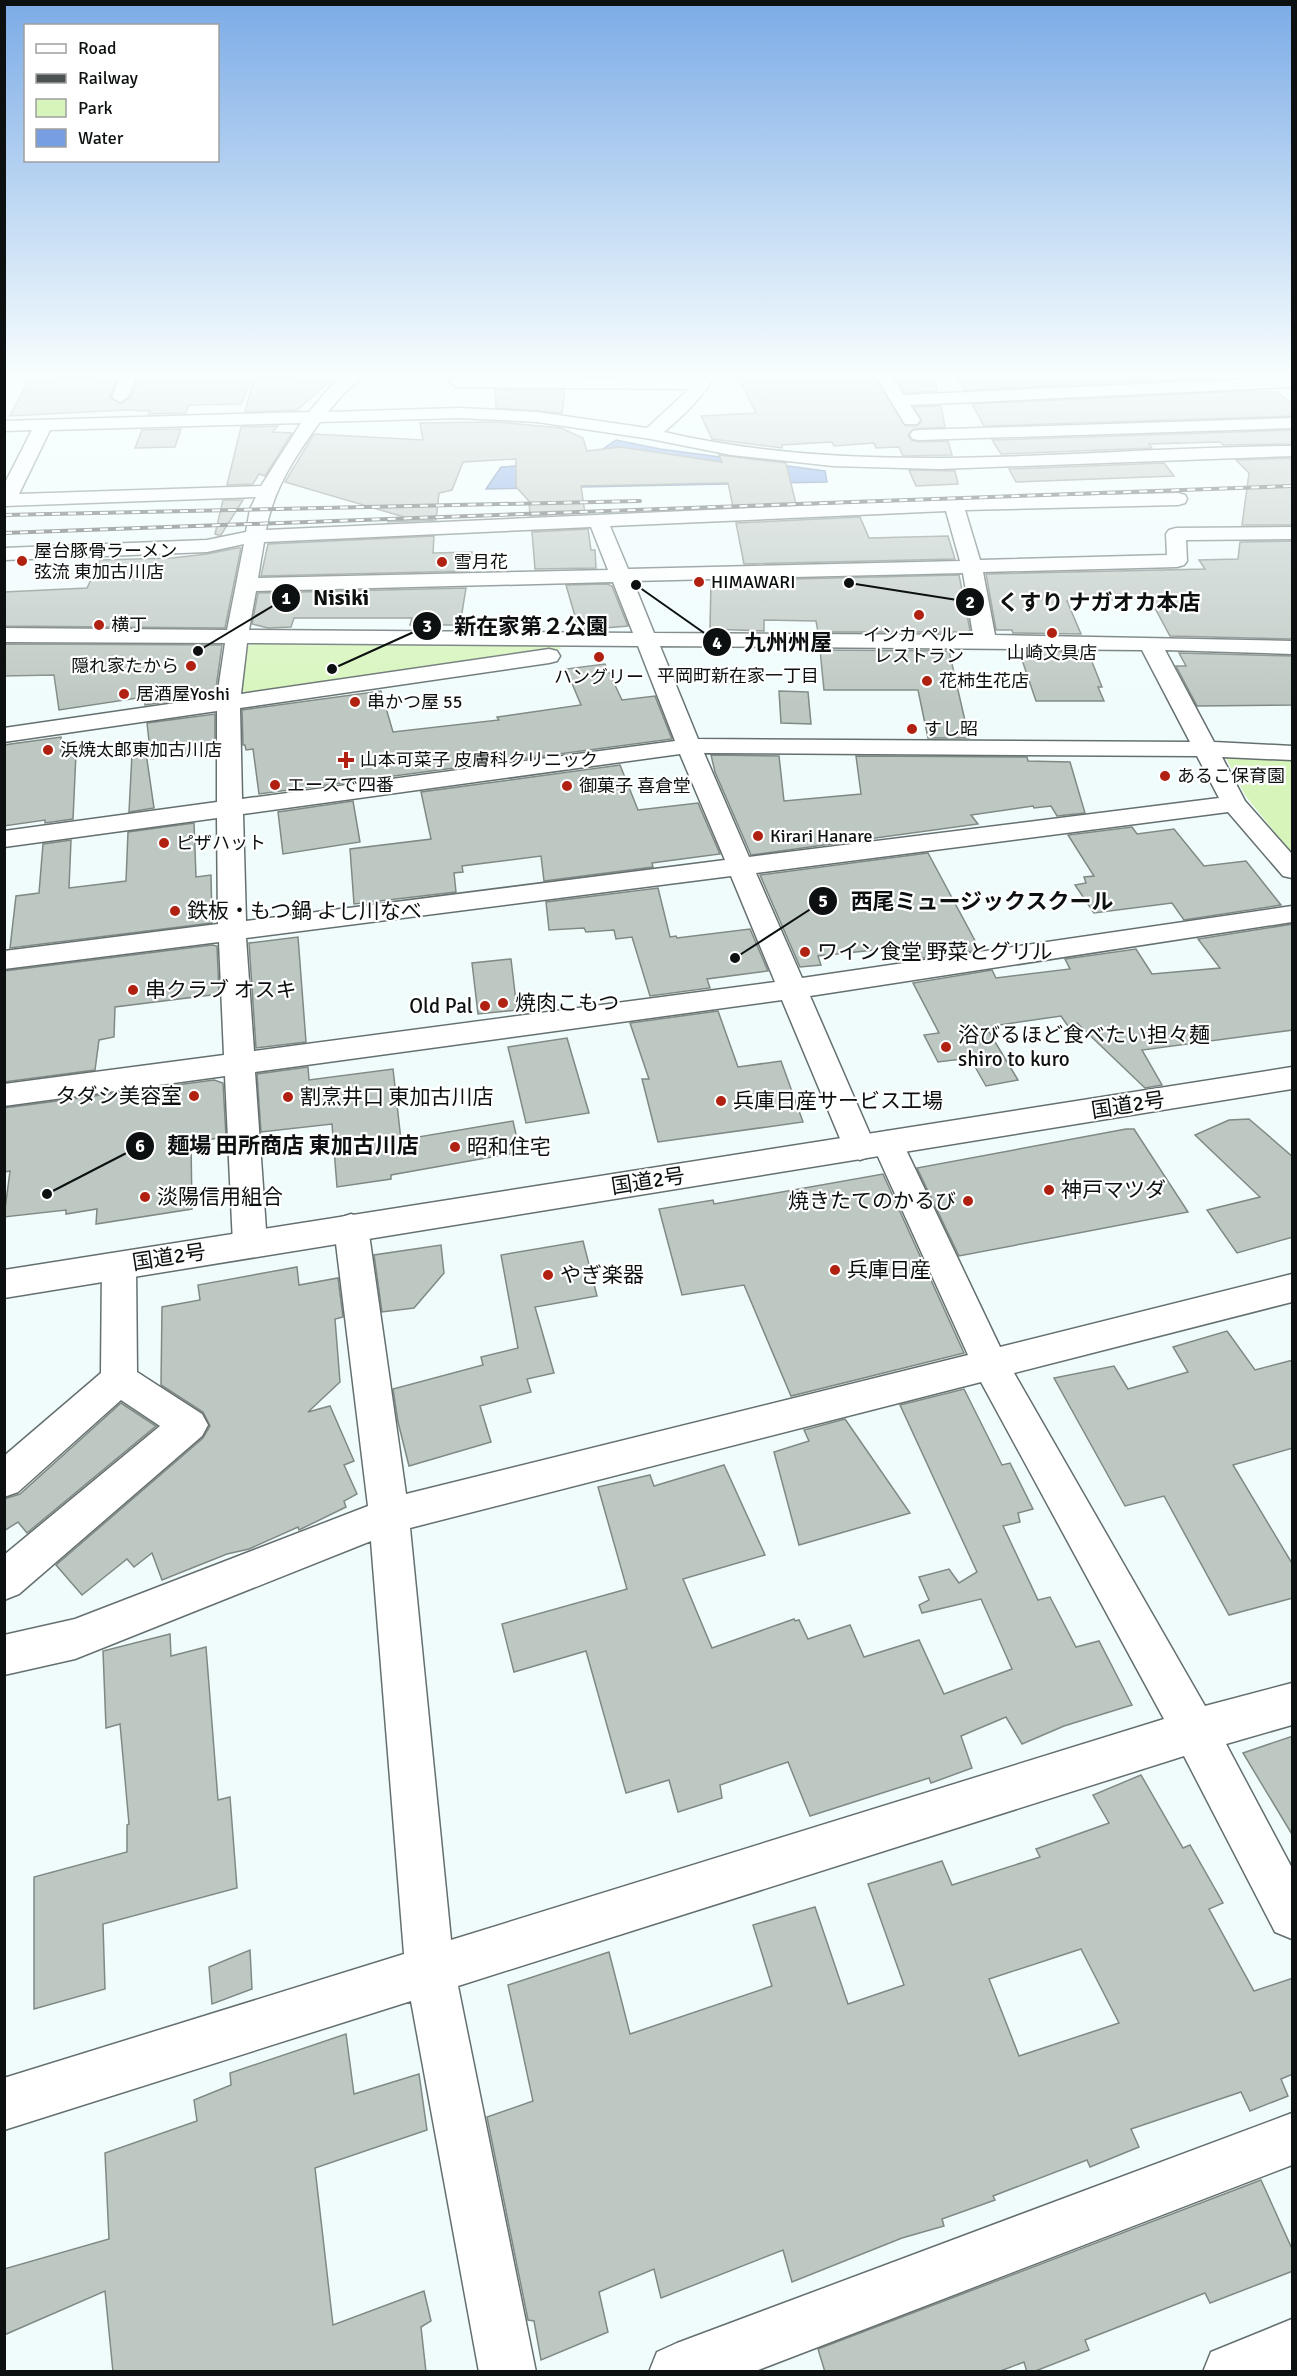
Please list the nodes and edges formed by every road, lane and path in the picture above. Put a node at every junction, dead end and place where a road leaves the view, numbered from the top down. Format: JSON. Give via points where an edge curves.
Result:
{"nodes":[{"id":1,"x":13,"y":484,"type":"edge"},
{"id":2,"x":274,"y":484,"type":"edge"},
{"id":3,"x":1178,"y":499,"type":"dead end"},
{"id":4,"x":5,"y":500,"type":"edge"},
{"id":5,"x":263,"y":500,"type":"junction"},
{"id":6,"x":954,"y":505,"type":"junction"},
{"id":7,"x":598,"y":520,"type":"junction"},
{"id":8,"x":1293,"y":533,"type":"edge"},
{"id":9,"x":255,"y":536,"type":"junction"},
{"id":10,"x":4,"y":554,"type":"edge"},
{"id":11,"x":972,"y":568,"type":"junction"},
{"id":12,"x":622,"y":577,"type":"junction"},
{"id":13,"x":246,"y":585,"type":"junction"},
{"id":14,"x":4,"y":635,"type":"edge"},
{"id":15,"x":237,"y":636,"type":"junction"},
{"id":16,"x":646,"y":641,"type":"junction"},
{"id":17,"x":985,"y":643,"type":"junction"},
{"id":18,"x":1150,"y":643,"type":"junction"},
{"id":19,"x":1293,"y":646,"type":"edge"},
{"id":20,"x":228,"y":703,"type":"junction"},
{"id":21,"x":4,"y":735,"type":"edge"},
{"id":22,"x":690,"y":746,"type":"junction"},
{"id":23,"x":1206,"y":748,"type":"junction"},
{"id":24,"x":1293,"y":753,"type":"edge"},
{"id":25,"x":1234,"y":804,"type":"junction"},
{"id":26,"x":229,"y":807,"type":"junction"},
{"id":27,"x":4,"y":839,"type":"edge"},
{"id":28,"x":743,"y":868,"type":"junction"},
{"id":29,"x":1293,"y":870,"type":"edge"},
{"id":30,"x":1293,"y":914,"type":"edge"},
{"id":31,"x":232,"y":930,"type":"junction"},
{"id":32,"x":4,"y":960,"type":"edge"},
{"id":33,"x":793,"y":989,"type":"junction"},
{"id":34,"x":238,"y":1063,"type":"junction"},
{"id":35,"x":1293,"y":1078,"type":"edge"},
{"id":36,"x":4,"y":1095,"type":"edge"},
{"id":37,"x":874,"y":1145,"type":"junction"},
{"id":38,"x":351,"y":1227,"type":"junction"},
{"id":39,"x":250,"y":1244,"type":"junction"},
{"id":40,"x":119,"y":1266,"type":"junction"},
{"id":41,"x":4,"y":1284,"type":"edge"},
{"id":42,"x":1293,"y":1288,"type":"edge"},
{"id":43,"x":991,"y":1365,"type":"junction"},
{"id":44,"x":119,"y":1379,"type":"junction"},
{"id":45,"x":4,"y":1480,"type":"edge"},
{"id":46,"x":389,"y":1516,"type":"junction"},
{"id":47,"x":4,"y":1581,"type":"edge"},
{"id":48,"x":4,"y":1655,"type":"edge"},
{"id":49,"x":1293,"y":1704,"type":"edge"},
{"id":50,"x":1195,"y":1731,"type":"junction"},
{"id":51,"x":1293,"y":1915,"type":"edge"},
{"id":52,"x":430,"y":1971,"type":"junction"},
{"id":53,"x":4,"y":2104,"type":"edge"},
{"id":54,"x":1293,"y":2139,"type":"edge"},
{"id":55,"x":1293,"y":2347,"type":"edge"},
{"id":56,"x":508,"y":2372,"type":"edge"},
{"id":57,"x":677,"y":2372,"type":"edge"},
{"id":58,"x":1231,"y":2372,"type":"edge"}],
"edges":[{"from":1,"to":4,"type":"main road"},
{"from":2,"to":5,"type":"main road"},
{"from":3,"to":6,"type":"main road"},
{"from":4,"to":5,"type":"main road"},
{"from":5,"to":9,"type":"main road"},
{"from":6,"to":7,"type":"main road"},
{"from":6,"to":11,"type":"main road"},
{"from":7,"to":9,"type":"main road"},
{"from":7,"to":12,"type":"main road"},
{"from":8,"to":11,"type":"main road","via":[[1176,534],[1177,561]]},
{"from":9,"to":10,"type":"main road","via":[[207,546]]},
{"from":9,"to":13,"type":"main road"},
{"from":11,"to":12,"type":"main road"},
{"from":11,"to":17,"type":"main road"},
{"from":12,"to":13,"type":"main road"},
{"from":12,"to":16,"type":"main road"},
{"from":13,"to":15,"type":"main road"},
{"from":14,"to":15,"type":"main road"},
{"from":15,"to":16,"type":"main road"},
{"from":15,"to":20,"type":"main road"},
{"from":16,"to":17,"type":"main road"},
{"from":16,"to":20,"type":"main road"},
{"from":16,"to":22,"type":"main road"},
{"from":17,"to":18,"type":"main road"},
{"from":18,"to":19,"type":"main road"},
{"from":18,"to":23,"type":"main road"},
{"from":20,"to":21,"type":"main road"},
{"from":20,"to":26,"type":"main road"},
{"from":22,"to":23,"type":"main road"},
{"from":22,"to":26,"type":"main road"},
{"from":22,"to":28,"type":"main road"},
{"from":23,"to":24,"type":"main road"},
{"from":23,"to":25,"type":"main road"},
{"from":25,"to":28,"type":"main road"},
{"from":25,"to":29,"type":"main road"},
{"from":26,"to":27,"type":"main road"},
{"from":26,"to":31,"type":"main road"},
{"from":28,"to":31,"type":"main road"},
{"from":28,"to":33,"type":"main road"},
{"from":30,"to":33,"type":"main road"},
{"from":31,"to":32,"type":"main road"},
{"from":31,"to":34,"type":"main road"},
{"from":33,"to":34,"type":"main road"},
{"from":33,"to":37,"type":"main road"},
{"from":34,"to":36,"type":"main road"},
{"from":34,"to":39,"type":"main road"},
{"from":35,"to":37,"type":"main road","name":"国道2号"},
{"from":37,"to":38,"type":"main road","name":"国道2号"},
{"from":37,"to":43,"type":"main road"},
{"from":38,"to":39,"type":"main road","name":"国道2号"},
{"from":38,"to":46,"type":"main road"},
{"from":39,"to":40,"type":"main road","name":"国道2号"},
{"from":40,"to":41,"type":"main road","name":"国道2号"},
{"from":40,"to":44,"type":"main road"},
{"from":42,"to":43,"type":"main road"},
{"from":43,"to":46,"type":"main road"},
{"from":43,"to":50,"type":"main road"},
{"from":44,"to":45,"type":"main road"},
{"from":44,"to":47,"type":"main road","via":[[189,1425]]},
{"from":46,"to":48,"type":"main road","via":[[75,1639]]},
{"from":46,"to":52,"type":"main road"},
{"from":49,"to":50,"type":"main road"},
{"from":50,"to":51,"type":"main road"},
{"from":50,"to":52,"type":"main road"},
{"from":52,"to":53,"type":"main road"},
{"from":52,"to":56,"type":"main road"},
{"from":54,"to":57,"type":"main road"},
{"from":55,"to":58,"type":"main road"}]}
